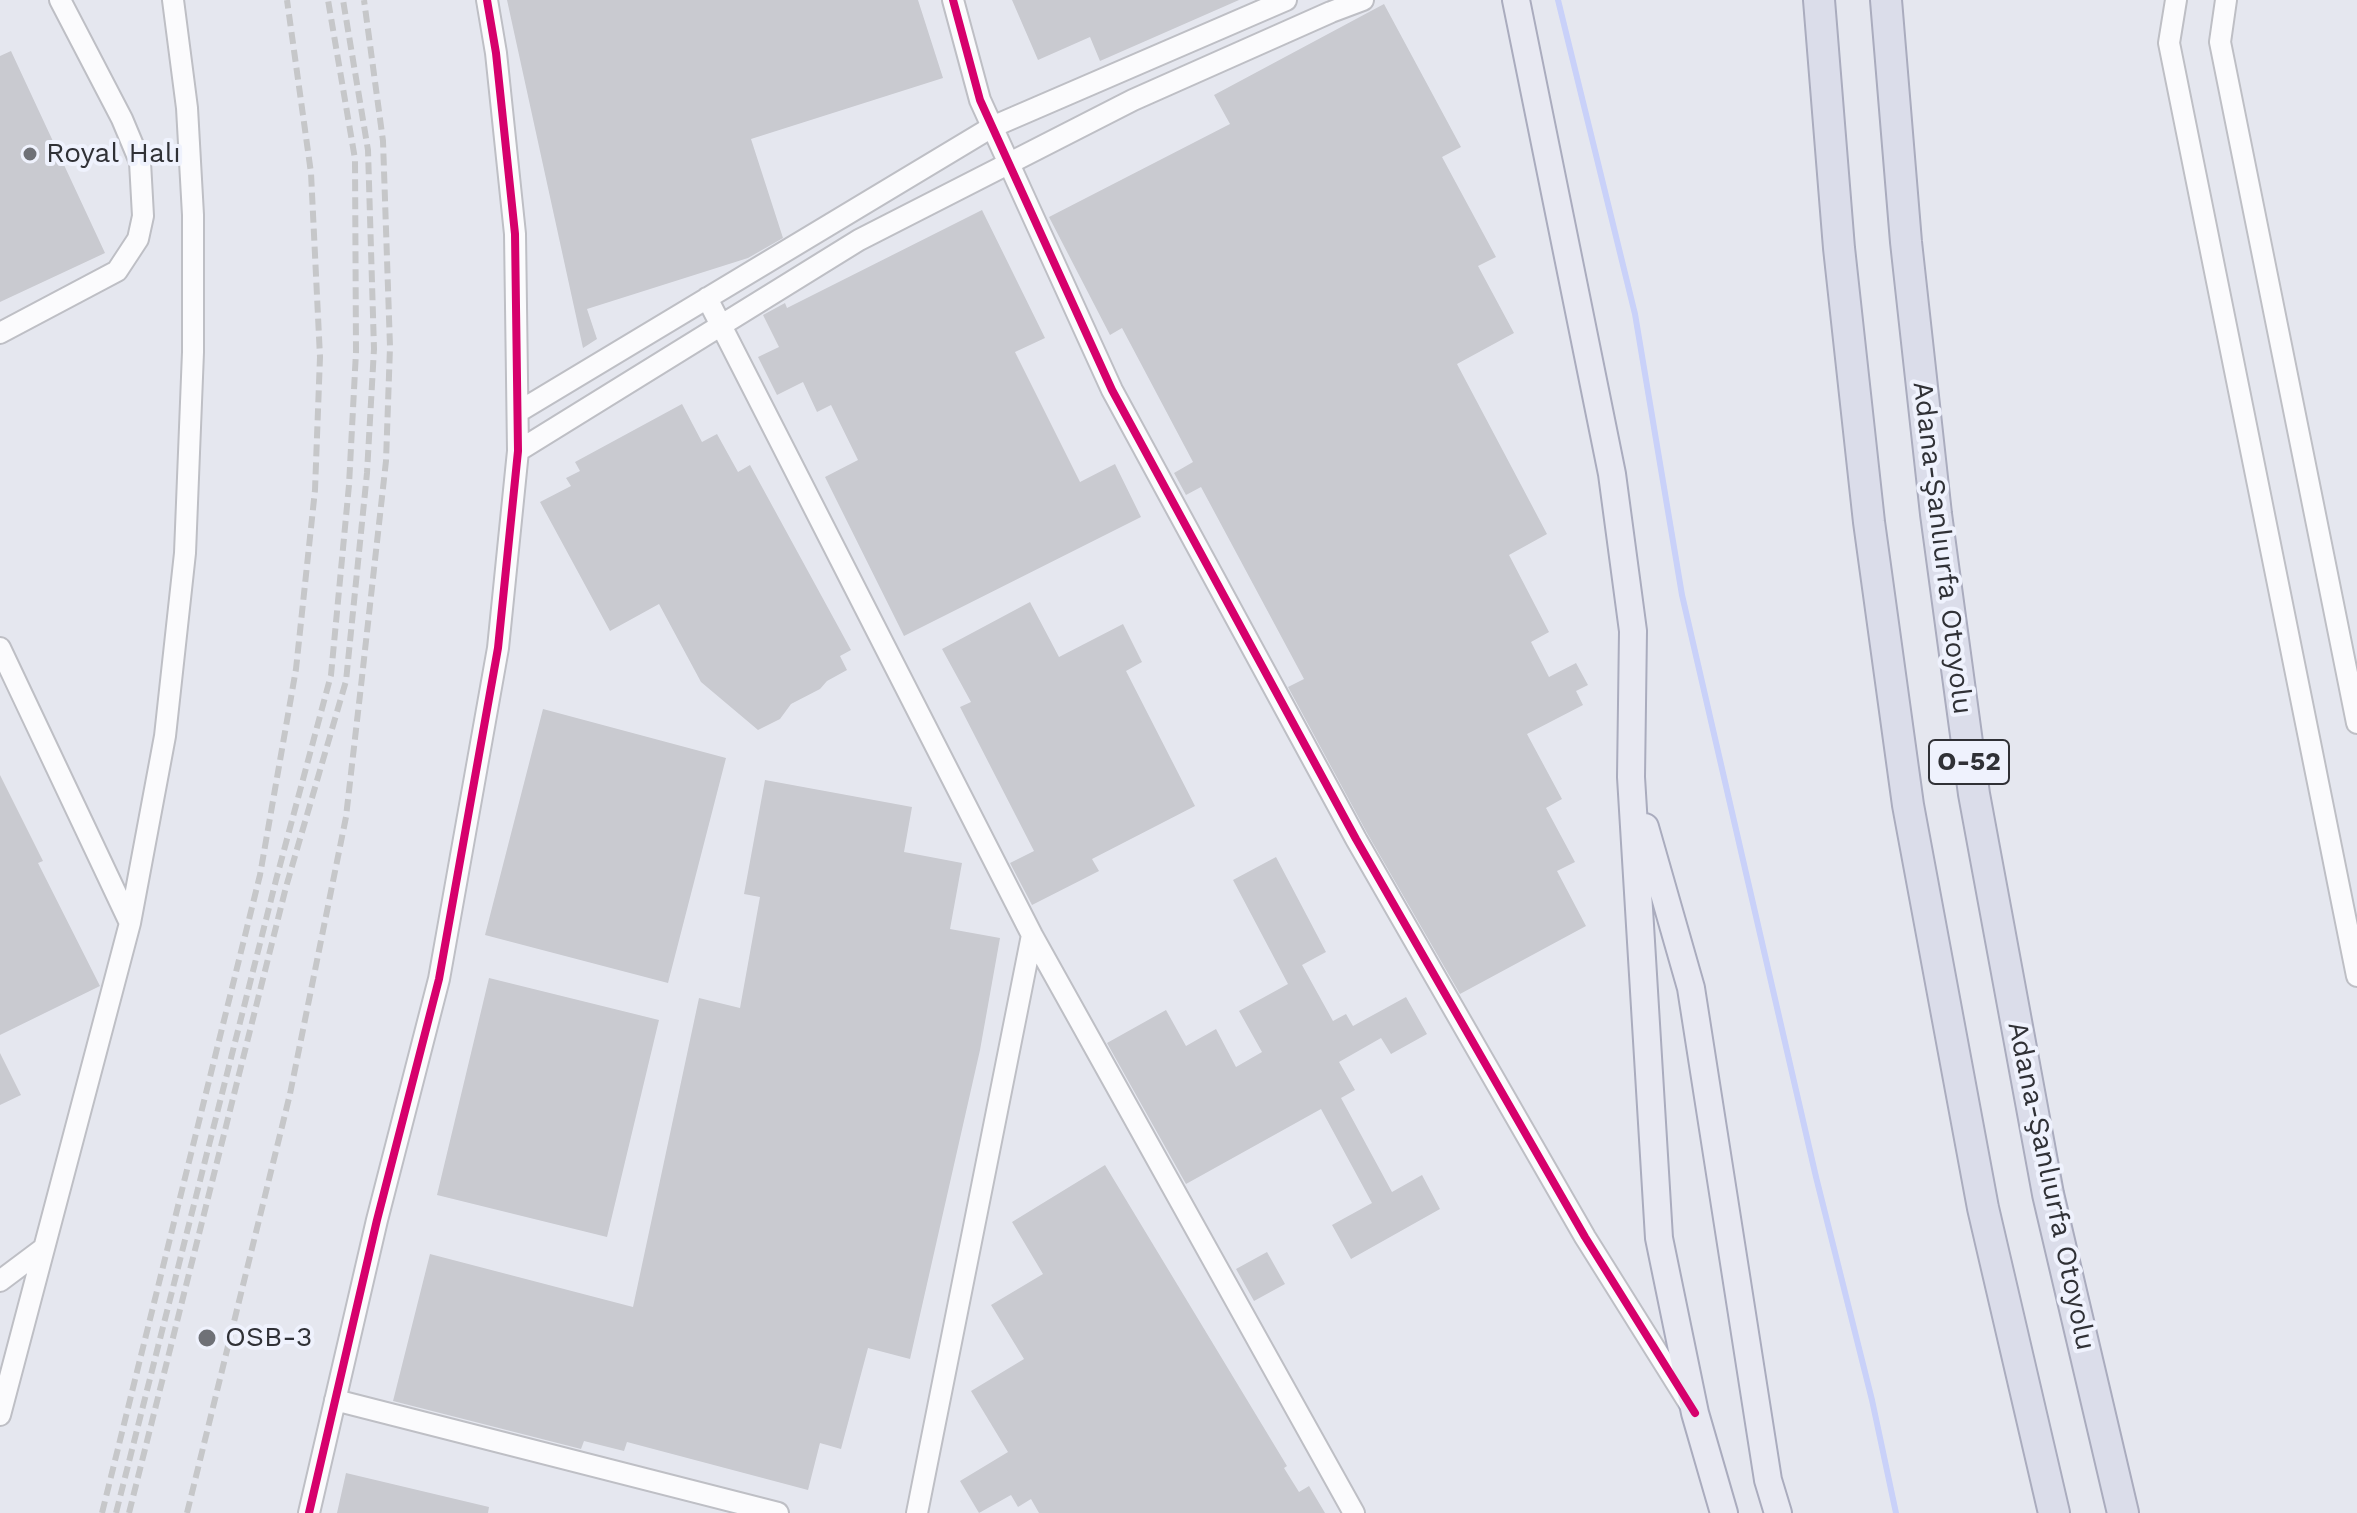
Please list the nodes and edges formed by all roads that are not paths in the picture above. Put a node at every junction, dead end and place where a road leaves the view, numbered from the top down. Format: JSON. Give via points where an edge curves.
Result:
{"nodes":[{"id":1,"x":60,"y":0,"type":"edge"},
{"id":2,"x":173,"y":0,"type":"edge"},
{"id":3,"x":487,"y":0,"type":"edge"},
{"id":4,"x":953,"y":0,"type":"edge"},
{"id":5,"x":1286,"y":0,"type":"edge"},
{"id":6,"x":1363,"y":0,"type":"edge"},
{"id":7,"x":1516,"y":0,"type":"edge"},
{"id":8,"x":1819,"y":0,"type":"edge"},
{"id":9,"x":1886,"y":0,"type":"edge"},
{"id":10,"x":2176,"y":0,"type":"edge"},
{"id":11,"x":2226,"y":0,"type":"edge"},
{"id":12,"x":992,"y":127,"type":"junction"},
{"id":13,"x":1007,"y":162,"type":"junction"},
{"id":14,"x":707,"y":298,"type":"junction"},
{"id":15,"x":720,"y":324,"type":"junction"},
{"id":16,"x":0,"y":333,"type":"edge"},
{"id":17,"x":518,"y":412,"type":"junction"},
{"id":18,"x":518,"y":451,"type":"junction"},
{"id":19,"x":0,"y":648,"type":"edge"},
{"id":20,"x":2357,"y":723,"type":"edge"},
{"id":21,"x":1631,"y":777,"type":"junction"},
{"id":22,"x":130,"y":923,"type":"junction"},
{"id":23,"x":1032,"y":935,"type":"junction"},
{"id":24,"x":2357,"y":976,"type":"edge"},
{"id":25,"x":44,"y":1248,"type":"junction"},
{"id":26,"x":0,"y":1281,"type":"edge"},
{"id":27,"x":335,"y":1400,"type":"junction"},
{"id":28,"x":1695,"y":1413,"type":"junction"},
{"id":29,"x":0,"y":1415,"type":"edge"},
{"id":30,"x":309,"y":1513,"type":"edge"},
{"id":31,"x":778,"y":1513,"type":"edge"},
{"id":32,"x":917,"y":1513,"type":"edge"},
{"id":33,"x":1354,"y":1513,"type":"edge"},
{"id":34,"x":1724,"y":1513,"type":"edge"},
{"id":35,"x":1778,"y":1513,"type":"edge"},
{"id":36,"x":2054,"y":1513,"type":"edge"},
{"id":37,"x":2123,"y":1513,"type":"edge"}],
"edges":[{"from":1,"to":16,"type":"street","via":[[140,162],[143,216],[138,239],[117,271]]},
{"from":2,"to":22,"type":"street","via":[[193,215],[185,553],[165,736]]},
{"from":3,"to":17,"type":"street","via":[[515,234]]},
{"from":4,"to":12,"type":"street"},
{"from":5,"to":12,"type":"street"},
{"from":6,"to":13,"type":"street"},
{"from":7,"to":21,"type":"main road","via":[[1612,474],[1633,631]]},
{"from":8,"to":36,"type":"highway","number":"O-52","via":[[1869,522],[1908,805],[1983,1208]]},
{"from":9,"to":37,"type":"highway","name":"Adana-Şanlıurfa Otoyolu","number":"O-52","via":[[1914,317],[1974,794],[2048,1194]]},
{"from":10,"to":24,"type":"street","via":[[2169,43]]},
{"from":11,"to":20,"type":"street","via":[[2220,42]]},
{"from":12,"to":13,"type":"street"},
{"from":12,"to":14,"type":"street"},
{"from":13,"to":15,"type":"street","via":[[859,240]]},
{"from":13,"to":28,"type":"street","via":[[1112,390],[1356,839],[1585,1237]]},
{"from":14,"to":15,"type":"street"},
{"from":14,"to":17,"type":"street"},
{"from":15,"to":18,"type":"street"},
{"from":15,"to":23,"type":"street"},
{"from":17,"to":18,"type":"street"},
{"from":18,"to":27,"type":"street","via":[[498,648],[439,979]]},
{"from":19,"to":22,"type":"street"},
{"from":21,"to":28,"type":"main road","via":[[1659,1238]]},
{"from":21,"to":35,"type":"main road","via":[[1691,988],[1768,1480]]},
{"from":22,"to":25,"type":"street"},
{"from":23,"to":32,"type":"street"},
{"from":23,"to":33,"type":"street"},
{"from":25,"to":26,"type":"street"},
{"from":25,"to":29,"type":"street"},
{"from":27,"to":30,"type":"street"},
{"from":27,"to":31,"type":"street"},
{"from":28,"to":34,"type":"main road"}]}
